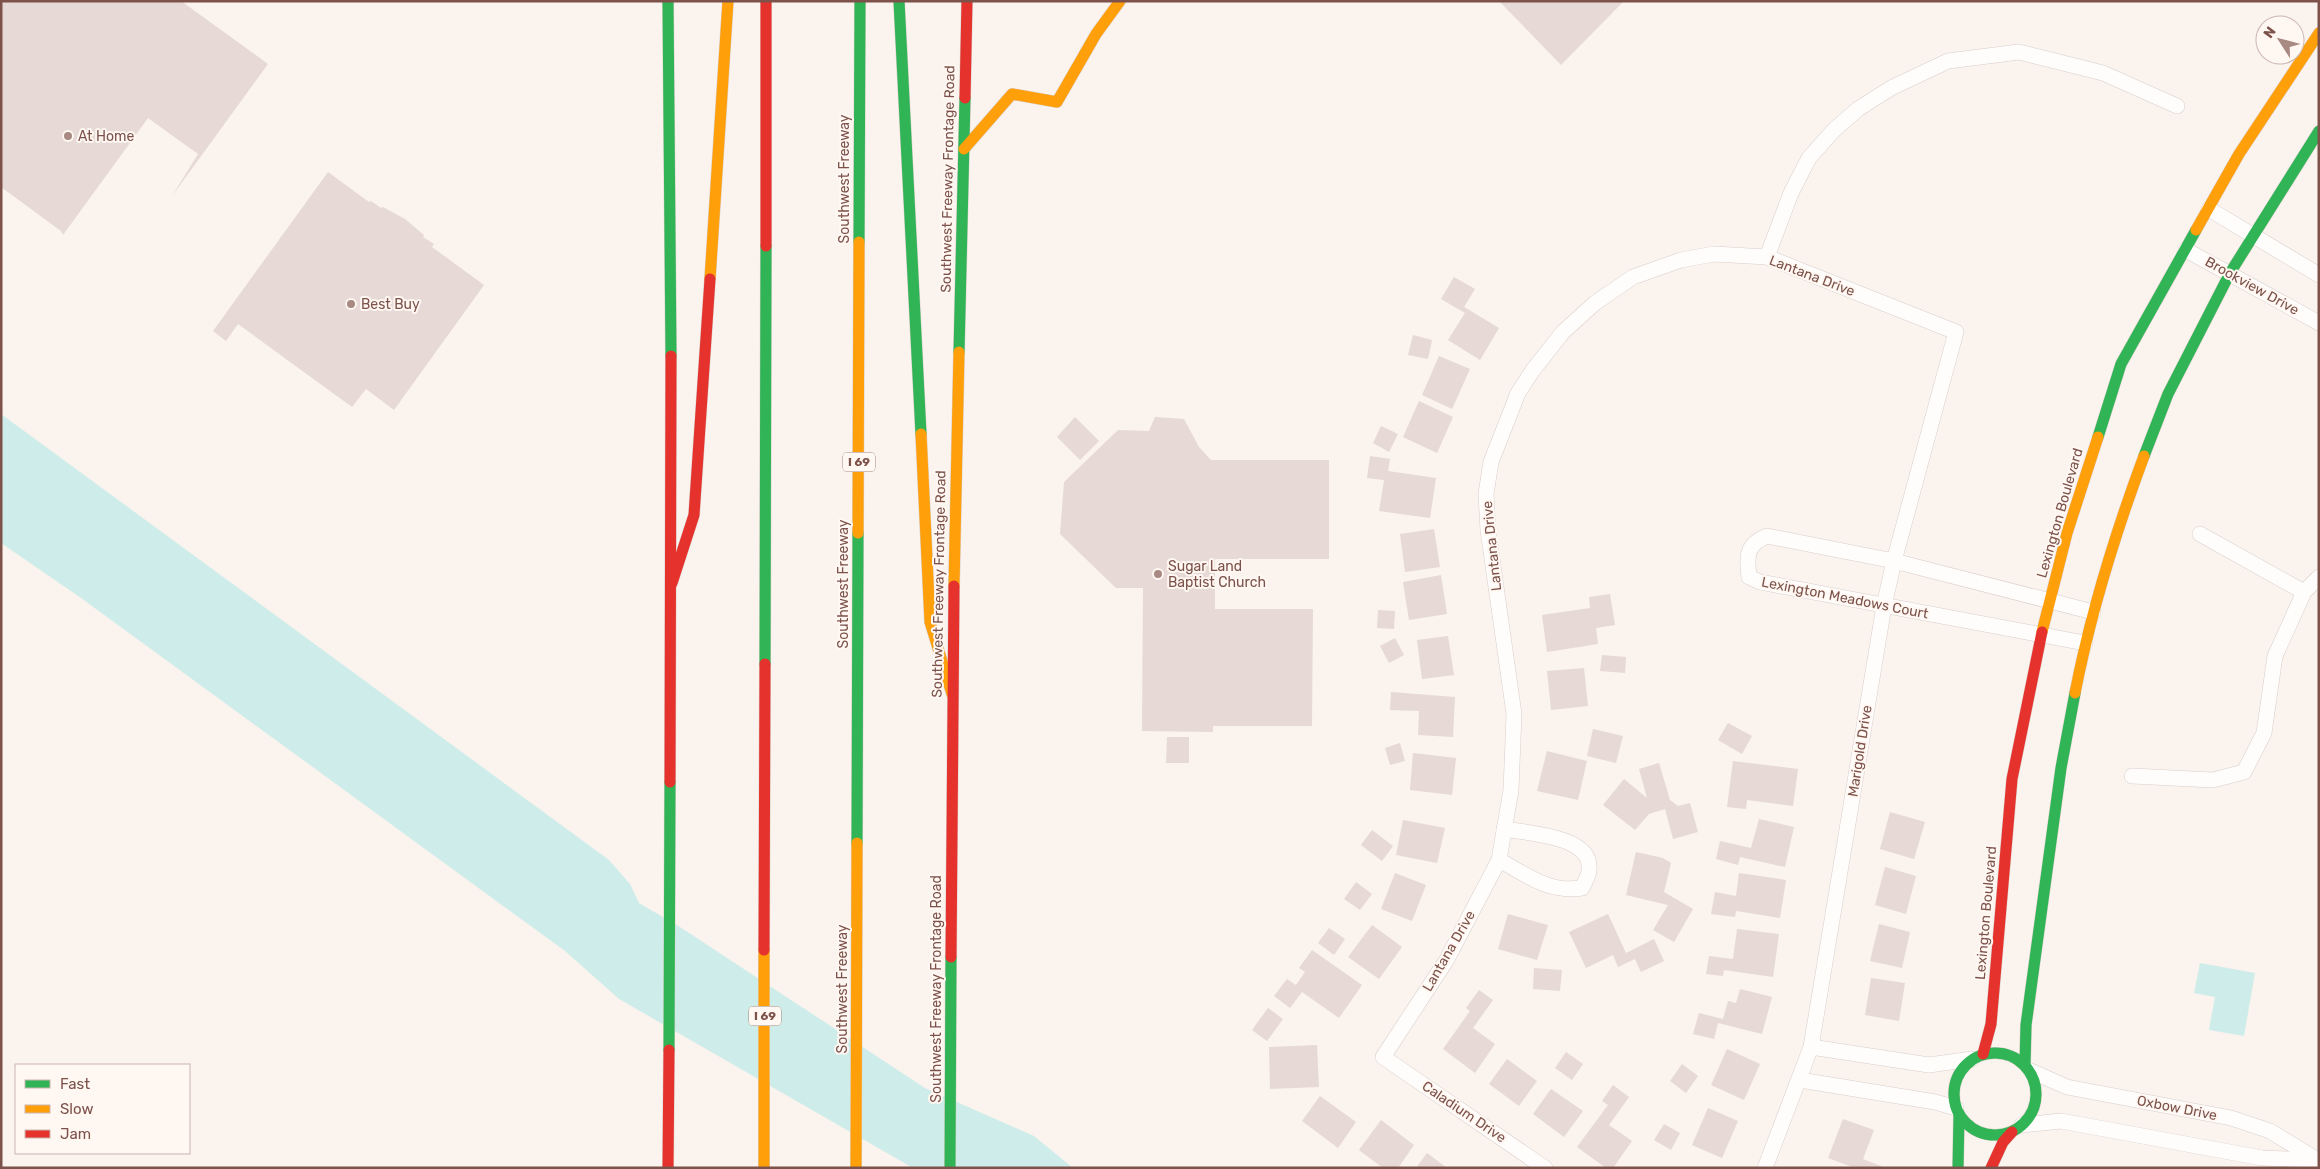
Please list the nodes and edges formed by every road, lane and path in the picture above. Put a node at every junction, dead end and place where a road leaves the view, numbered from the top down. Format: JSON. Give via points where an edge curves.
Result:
{"nodes":[{"id":1,"x":668,"y":1,"type":"edge"},
{"id":2,"x":728,"y":1,"type":"edge"},
{"id":3,"x":766,"y":1,"type":"edge"},
{"id":4,"x":860,"y":1,"type":"edge"},
{"id":5,"x":899,"y":1,"type":"edge"},
{"id":6,"x":967,"y":1,"type":"edge"},
{"id":7,"x":1120,"y":1,"type":"edge"},
{"id":8,"x":2319,"y":33,"type":"edge"},
{"id":9,"x":2177,"y":106,"type":"dead end"},
{"id":10,"x":2319,"y":131,"type":"edge"},
{"id":11,"x":964,"y":149,"type":"junction"},
{"id":12,"x":2209,"y":209,"type":"junction"},
{"id":13,"x":2254,"y":236,"type":"junction"},
{"id":14,"x":2186,"y":250,"type":"junction"},
{"id":15,"x":1767,"y":257,"type":"junction"},
{"id":16,"x":2230,"y":274,"type":"junction"},
{"id":17,"x":2319,"y":275,"type":"edge"},
{"id":18,"x":2319,"y":323,"type":"edge"},
{"id":19,"x":1956,"y":332,"type":"joint"},
{"id":20,"x":2200,"y":534,"type":"dead end"},
{"id":21,"x":1894,"y":561,"type":"junction"},
{"id":22,"x":2319,"y":576,"type":"edge"},
{"id":23,"x":672,"y":583,"type":"junction"},
{"id":24,"x":2304,"y":592,"type":"junction"},
{"id":25,"x":2050,"y":601,"type":"junction"},
{"id":26,"x":1884,"y":606,"type":"junction"},
{"id":27,"x":2093,"y":612,"type":"junction"},
{"id":28,"x":2042,"y":635,"type":"junction"},
{"id":29,"x":2085,"y":643,"type":"junction"},
{"id":30,"x":952,"y":694,"type":"junction"},
{"id":31,"x":2132,"y":776,"type":"dead end"},
{"id":32,"x":1504,"y":829,"type":"junction"},
{"id":33,"x":1499,"y":860,"type":"junction"},
{"id":34,"x":1811,"y":1047,"type":"junction"},
{"id":35,"x":1383,"y":1057,"type":"joint"},
{"id":36,"x":1977,"y":1057,"type":"junction"},
{"id":37,"x":2028,"y":1068,"type":"junction"},
{"id":38,"x":1800,"y":1080,"type":"junction"},
{"id":39,"x":1958,"y":1112,"type":"junction"},
{"id":40,"x":2017,"y":1128,"type":"junction"},
{"id":41,"x":2318,"y":1160,"type":"edge"},
{"id":42,"x":668,"y":1168,"type":"edge"},
{"id":43,"x":764,"y":1168,"type":"edge"},
{"id":44,"x":856,"y":1168,"type":"edge"},
{"id":45,"x":950,"y":1168,"type":"edge"},
{"id":46,"x":1545,"y":1168,"type":"edge"},
{"id":47,"x":1765,"y":1168,"type":"edge"},
{"id":48,"x":1958,"y":1168,"type":"edge"},
{"id":49,"x":1991,"y":1168,"type":"edge"}],
"edges":[{"from":1,"to":23,"type":"main road"},
{"from":2,"to":23,"type":"main road","via":[[694,516]]},
{"from":3,"to":43,"type":"main road","number":"I 69"},
{"from":4,"to":44,"type":"main road","name":"Southwest Freeway","number":"I 69"},
{"from":5,"to":30,"type":"main road","via":[[930,622]]},
{"from":6,"to":11,"type":"main road","name":"Southwest Freeway Frontage Road"},
{"from":7,"to":11,"type":"main road","via":[[1096,34],[1057,102],[1012,94]]},
{"from":8,"to":12,"type":"main road","name":"Lexington Boulevard","via":[[2239,154]]},
{"from":9,"to":15,"type":"street","via":[[2103,73],[2020,52],[1948,61],[1891,88],[1858,109],[1834,130],[1809,158],[1791,193]]},
{"from":10,"to":13,"type":"main road"},
{"from":11,"to":30,"type":"main road","name":"Southwest Freeway Frontage Road"},
{"from":12,"to":13,"type":"street"},
{"from":12,"to":14,"type":"main road","name":"Lexington Boulevard"},
{"from":13,"to":16,"type":"main road"},
{"from":13,"to":17,"type":"street"},
{"from":14,"to":16,"type":"street","name":"Brookview Drive"},
{"from":14,"to":25,"type":"main road","name":"Lexington Boulevard","via":[[2121,364],[2067,533]]},
{"from":15,"to":19,"type":"street","name":"Lantana Drive"},
{"from":15,"to":32,"type":"street","name":"Lantana Drive","via":[[1714,254],[1681,260],[1633,277],[1595,303],[1563,332],[1518,393],[1491,462],[1486,494],[1488,530],[1514,714],[1511,790]]},
{"from":16,"to":18,"type":"street","name":"Brookview Drive"},
{"from":16,"to":27,"type":"main road","via":[[2168,394],[2122,513]]},
{"from":19,"to":21,"type":"street","name":"Marigold Drive"},
{"from":20,"to":24,"type":"street"},
{"from":21,"to":25,"type":"street","name":"Lexington Meadows Court"},
{"from":21,"to":26,"type":"street","name":"Marigold Drive"},
{"from":21,"to":26,"type":"street","name":"Lexington Meadows Court","via":[[1767,536],[1755,541],[1747,556],[1749,577],[1760,582]]},
{"from":22,"to":24,"type":"street"},
{"from":23,"to":42,"type":"main road"},
{"from":24,"to":31,"type":"street","via":[[2275,656],[2264,733],[2244,772],[2212,780]]},
{"from":25,"to":27,"type":"street","name":"Lexington Meadows Court"},
{"from":25,"to":28,"type":"main road","name":"Lexington Boulevard"},
{"from":26,"to":28,"type":"street","name":"Lexington Meadows Court"},
{"from":26,"to":34,"type":"street","name":"Marigold Drive"},
{"from":27,"to":29,"type":"main road"},
{"from":28,"to":29,"type":"street","name":"Lexington Meadows Court"},
{"from":28,"to":36,"type":"main road","name":"Lexington Boulevard","via":[[2012,780],[1991,1024]]},
{"from":29,"to":37,"type":"main road","via":[[2061,768],[2026,1025]]},
{"from":30,"to":45,"type":"main road","name":"Southwest Freeway Frontage Road"},
{"from":32,"to":33,"type":"street","name":"Lantana Drive"},
{"from":32,"to":33,"type":"street","via":[[1567,840],[1585,854],[1590,870],[1582,888],[1566,891],[1548,887]]},
{"from":33,"to":35,"type":"street","name":"Lantana Drive","via":[[1446,961]]},
{"from":34,"to":36,"type":"street","via":[[1929,1065]]},
{"from":34,"to":38,"type":"street","name":"Marigold Drive"},
{"from":35,"to":46,"type":"street","name":"Caladium Drive"},
{"from":36,"to":37,"type":"main road","via":[[2005,1053]]},
{"from":36,"to":39,"type":"main road","via":[[1958,1076],[1954,1098]]},
{"from":37,"to":40,"type":"main road","via":[[2037,1090],[2036,1100],[2029,1118]]},
{"from":37,"to":41,"type":"street","name":"Oxbow Drive","via":[[2067,1087],[2231,1118],[2270,1131]]},
{"from":38,"to":39,"type":"street","via":[[1934,1102]]},
{"from":38,"to":47,"type":"street","name":"Marigold Drive"},
{"from":39,"to":40,"type":"main road","via":[[1966,1123],[1983,1134],[1993,1135]]},
{"from":39,"to":48,"type":"main road"},
{"from":40,"to":41,"type":"street","name":"Oxbow Drive","via":[[2061,1121],[2262,1158]]},
{"from":40,"to":49,"type":"main road","via":[[2004,1142]]}]}
